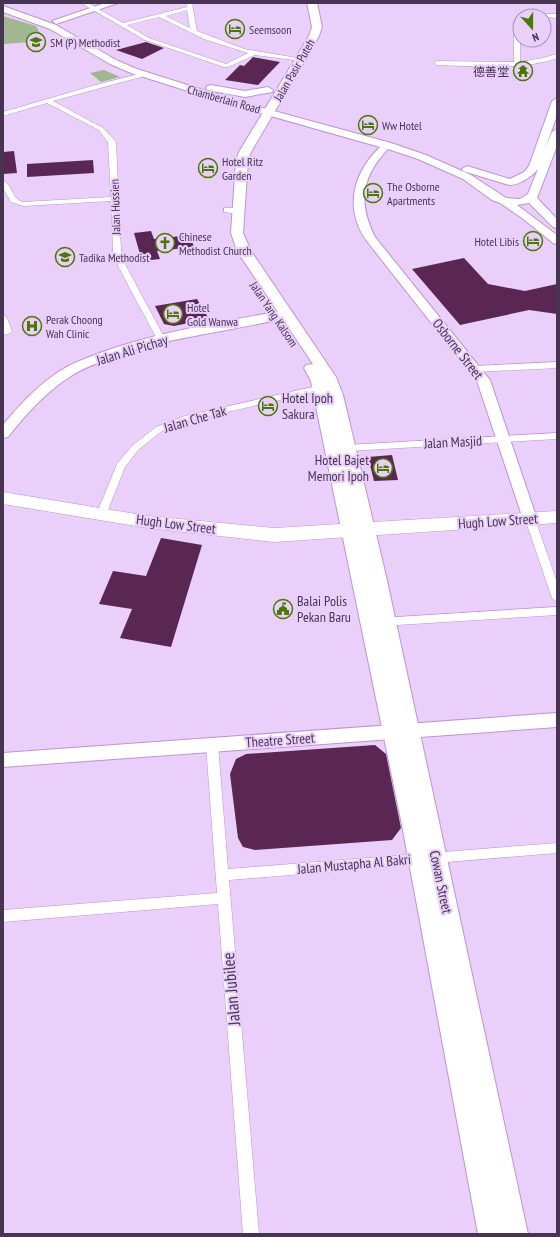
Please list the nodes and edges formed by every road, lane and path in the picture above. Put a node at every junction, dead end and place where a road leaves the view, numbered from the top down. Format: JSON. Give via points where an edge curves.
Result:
{"nodes":[{"id":1,"x":15,"y":3,"type":"edge"},
{"id":2,"x":84,"y":3,"type":"edge"},
{"id":3,"x":114,"y":3,"type":"edge"},
{"id":4,"x":301,"y":3,"type":"edge"},
{"id":5,"x":312,"y":3,"type":"edge"},
{"id":6,"x":189,"y":5,"type":"edge"},
{"id":7,"x":94,"y":8,"type":"junction"},
{"id":8,"x":3,"y":9,"type":"edge"},
{"id":9,"x":160,"y":15,"type":"junction"},
{"id":10,"x":56,"y":21,"type":"junction"},
{"id":11,"x":124,"y":24,"type":"junction"},
{"id":12,"x":194,"y":32,"type":"junction"},
{"id":13,"x":518,"y":48,"type":"edge"},
{"id":14,"x":254,"y":53,"type":"junction"},
{"id":15,"x":557,"y":56,"type":"edge"},
{"id":16,"x":296,"y":58,"type":"junction"},
{"id":17,"x":437,"y":63,"type":"dead end"},
{"id":18,"x":518,"y":64,"type":"junction"},
{"id":19,"x":555,"y":65,"type":"dead end"},
{"id":20,"x":146,"y":74,"type":"junction"},
{"id":21,"x":211,"y":88,"type":"junction"},
{"id":22,"x":268,"y":90,"type":"junction"},
{"id":23,"x":48,"y":101,"type":"junction"},
{"id":24,"x":557,"y":101,"type":"edge"},
{"id":25,"x":259,"y":106,"type":"junction"},
{"id":26,"x":271,"y":109,"type":"junction"},
{"id":27,"x":3,"y":114,"type":"edge"},
{"id":28,"x":557,"y":132,"type":"edge"},
{"id":29,"x":387,"y":145,"type":"junction"},
{"id":30,"x":543,"y":155,"type":"junction"},
{"id":31,"x":511,"y":182,"type":"junction"},
{"id":32,"x":3,"y":183,"type":"edge"},
{"id":33,"x":493,"y":195,"type":"junction"},
{"id":34,"x":532,"y":195,"type":"junction"},
{"id":35,"x":114,"y":199,"type":"junction"},
{"id":36,"x":504,"y":201,"type":"junction"},
{"id":37,"x":232,"y":210,"type":"junction"},
{"id":38,"x":557,"y":225,"type":"edge"},
{"id":39,"x":557,"y":241,"type":"edge"},
{"id":40,"x":280,"y":315,"type":"junction"},
{"id":41,"x":3,"y":318,"type":"edge"},
{"id":42,"x":5,"y":331,"type":"edge"},
{"id":43,"x":161,"y":339,"type":"junction"},
{"id":44,"x":557,"y":365,"type":"edge"},
{"id":45,"x":475,"y":370,"type":"junction"},
{"id":46,"x":326,"y":387,"type":"junction"},
{"id":47,"x":5,"y":429,"type":"edge"},
{"id":48,"x":557,"y":436,"type":"edge"},
{"id":49,"x":504,"y":439,"type":"junction"},
{"id":50,"x":348,"y":448,"type":"junction"},
{"id":51,"x":3,"y":486,"type":"edge"},
{"id":52,"x":12,"y":499,"type":"edge"},
{"id":53,"x":102,"y":513,"type":"junction"},
{"id":54,"x":557,"y":517,"type":"edge"},
{"id":55,"x":530,"y":519,"type":"junction"},
{"id":56,"x":358,"y":530,"type":"junction"},
{"id":57,"x":557,"y":598,"type":"edge"},
{"id":58,"x":557,"y":611,"type":"edge"},
{"id":59,"x":378,"y":622,"type":"junction"},
{"id":60,"x":557,"y":720,"type":"edge"},
{"id":61,"x":402,"y":731,"type":"junction"},
{"id":62,"x":212,"y":745,"type":"junction"},
{"id":63,"x":3,"y":760,"type":"edge"},
{"id":64,"x":557,"y":848,"type":"edge"},
{"id":65,"x":427,"y":858,"type":"junction"},
{"id":66,"x":222,"y":875,"type":"junction"},
{"id":67,"x":224,"y":898,"type":"junction"},
{"id":68,"x":3,"y":916,"type":"edge"},
{"id":69,"x":250,"y":1234,"type":"edge"},
{"id":70,"x":491,"y":1234,"type":"edge"},
{"id":71,"x":515,"y":1234,"type":"edge"}],
"edges":[{"from":1,"to":10,"type":"main road","name":"Chamberlain Road"},
{"from":2,"to":7,"type":"street"},
{"from":3,"to":7,"type":"main road"},
{"from":4,"to":16,"type":"main road","name":"Jalan Pasir Puteh","via":[[308,26]]},
{"from":5,"to":16,"type":"main road","name":"Jalan Pasir Puteh","via":[[317,27],[314,36]]},
{"from":6,"to":9,"type":"street"},
{"from":6,"to":12,"type":"street"},
{"from":7,"to":10,"type":"main road"},
{"from":7,"to":11,"type":"street"},
{"from":8,"to":20,"type":"main road","name":"Chamberlain Road","via":[[47,24],[113,62]]},
{"from":9,"to":11,"type":"street"},
{"from":9,"to":12,"type":"street"},
{"from":10,"to":21,"type":"main road","name":"Chamberlain Road","via":[[130,61]]},
{"from":11,"to":14,"type":"street","via":[[147,39],[226,66]]},
{"from":12,"to":14,"type":"street"},
{"from":13,"to":18,"type":"street"},
{"from":14,"to":16,"type":"street"},
{"from":15,"to":18,"type":"street"},
{"from":16,"to":22,"type":"main road","name":"Jalan Pasir Puteh"},
{"from":16,"to":26,"type":"main road","name":"Jalan Pasir Puteh"},
{"from":17,"to":18,"type":"street"},
{"from":18,"to":19,"type":"street"},
{"from":20,"to":23,"type":"street"},
{"from":20,"to":25,"type":"main road","name":"Chamberlain Road"},
{"from":21,"to":22,"type":"main road","via":[[244,94]]},
{"from":21,"to":25,"type":"main road","name":"Chamberlain Road"},
{"from":22,"to":25,"type":"main road","name":"Jalan Pasir Puteh"},
{"from":23,"to":27,"type":"street"},
{"from":23,"to":35,"type":"street","name":"Jalan Hussien","via":[[92,123],[109,136],[113,147]]},
{"from":24,"to":30,"type":"main road"},
{"from":25,"to":26,"type":"main road","name":"Chamberlain Road"},
{"from":25,"to":37,"type":"main road","name":"Jalan Yang Kalsom","via":[[231,160]]},
{"from":26,"to":29,"type":"main road","name":"Chamberlain Road"},
{"from":26,"to":31,"type":"main road","name":"Chamberlain Road","via":[[389,139],[482,175]]},
{"from":26,"to":37,"type":"main road","name":"Jalan Yang Kalsom","via":[[245,152]]},
{"from":28,"to":30,"type":"main road"},
{"from":29,"to":33,"type":"main road","name":"Chamberlain Road","via":[[459,173]]},
{"from":29,"to":45,"type":"main road","name":"Osborne Street","via":[[366,170],[359,187],[358,210],[364,229]]},
{"from":30,"to":31,"type":"main road","via":[[528,174]]},
{"from":30,"to":34,"type":"main road"},
{"from":31,"to":33,"type":"main road","via":[[496,185],[492,188]]},
{"from":31,"to":34,"type":"main road","name":"Chamberlain Road","via":[[528,186]]},
{"from":32,"to":35,"type":"street","via":[[11,199],[23,204]]},
{"from":33,"to":36,"type":"main road","name":"Chamberlain Road"},
{"from":34,"to":36,"type":"main road","via":[[522,202]]},
{"from":34,"to":38,"type":"main road"},
{"from":35,"to":43,"type":"street","name":"Jalan Hussien","via":[[117,251],[122,266]]},
{"from":36,"to":39,"type":"main road"},
{"from":37,"to":40,"type":"main road","name":"Jalan Yang Kalsom","via":[[225,231],[229,245]]},
{"from":40,"to":43,"type":"main road","name":"Jalan Ali Pichay"},
{"from":40,"to":46,"type":"main road","name":"Jalan Yang Kalsom","via":[[314,372]]},
{"from":41,"to":42,"type":"street"},
{"from":43,"to":47,"type":"main road","name":"Jalan Ali Pichay","via":[[134,346],[76,368],[39,394]]},
{"from":44,"to":45,"type":"street"},
{"from":45,"to":49,"type":"main road","name":"Osborne Street","via":[[488,390]]},
{"from":46,"to":50,"type":"main road","name":"Jalan Yang Kalsom"},
{"from":46,"to":53,"type":"street","name":"Jalan Che Tak","via":[[188,418],[159,429],[135,448],[120,466]]},
{"from":46,"to":56,"type":"main road","name":"Jalan Yang Kalsom"},
{"from":48,"to":49,"type":"street","name":"Jalan Masjid"},
{"from":49,"to":50,"type":"street","name":"Jalan Masjid"},
{"from":49,"to":55,"type":"main road","name":"Osborne Street"},
{"from":50,"to":56,"type":"main road","name":"Jalan Yang Kalsom"},
{"from":51,"to":52,"type":"highway"},
{"from":52,"to":53,"type":"highway","name":"Hugh Low Street"},
{"from":53,"to":56,"type":"highway","name":"Hugh Low Street","via":[[148,522],[258,535]]},
{"from":54,"to":55,"type":"highway","name":"Hugh Low Street"},
{"from":55,"to":56,"type":"highway","name":"Hugh Low Street"},
{"from":55,"to":57,"type":"street","name":"Osborne Street"},
{"from":56,"to":59,"type":"main road","name":"Cowan Street"},
{"from":58,"to":59,"type":"street"},
{"from":59,"to":61,"type":"main road","name":"Cowan Street"},
{"from":60,"to":61,"type":"main road","name":"Theatre Street"},
{"from":61,"to":62,"type":"main road","name":"Theatre Street"},
{"from":61,"to":65,"type":"main road","name":"Cowan Street"},
{"from":62,"to":63,"type":"main road","name":"Theatre Street"},
{"from":62,"to":66,"type":"street","name":"Jalan Jubilee"},
{"from":64,"to":65,"type":"street","name":"Jalan Mustapha Al Bakri"},
{"from":65,"to":66,"type":"street","name":"Jalan Mustapha Al Bakri"},
{"from":65,"to":70,"type":"main road","name":"Cowan Street"},
{"from":65,"to":71,"type":"main road","name":"Cowan Street"},
{"from":66,"to":67,"type":"street","name":"Jalan Jubilee"},
{"from":67,"to":68,"type":"street"},
{"from":67,"to":69,"type":"street","name":"Jalan Jubilee"}]}
